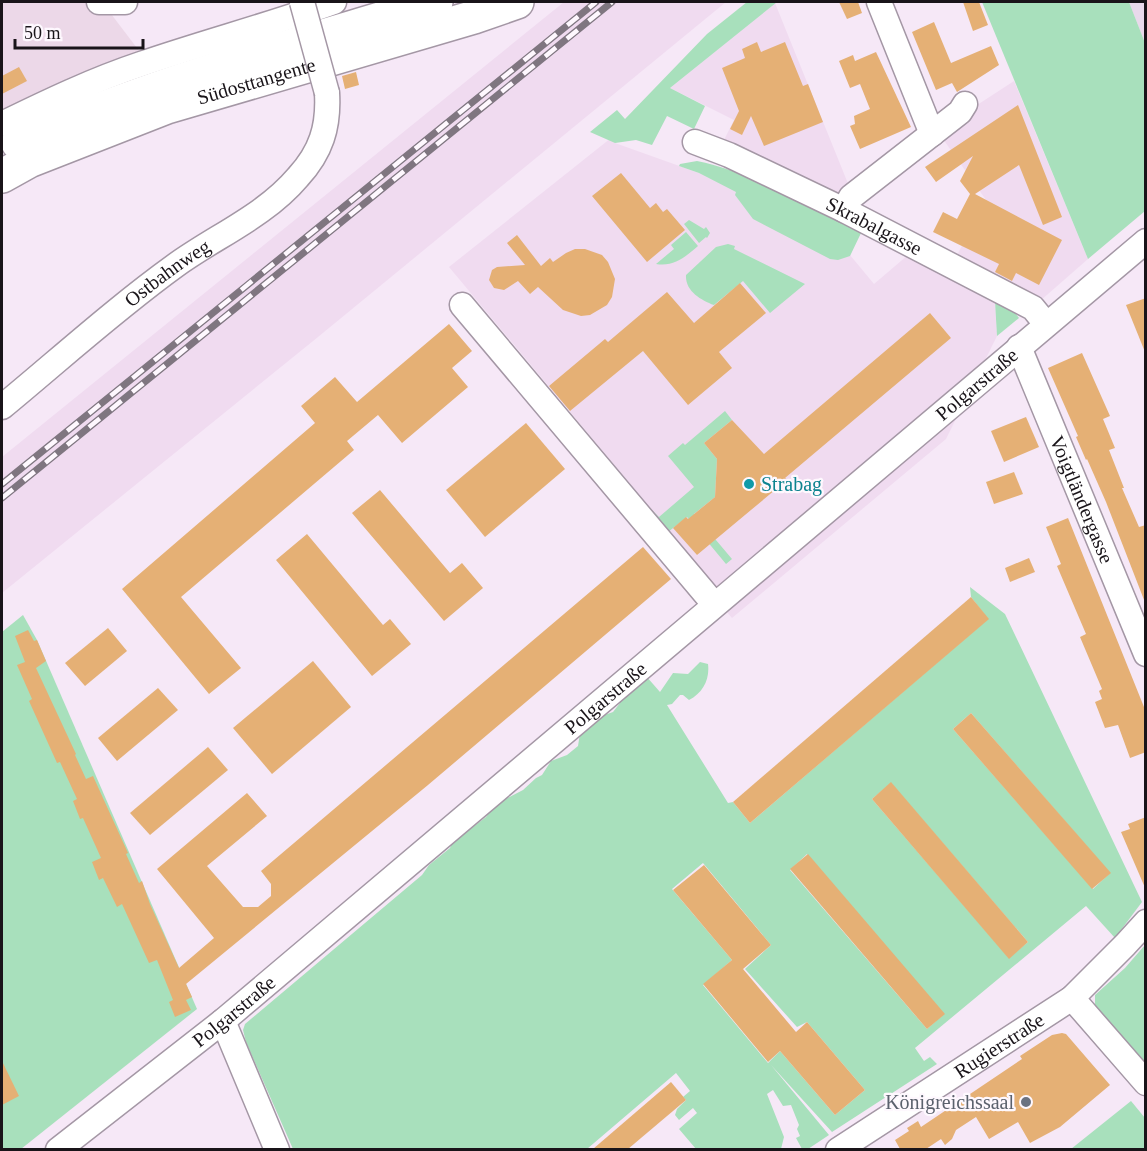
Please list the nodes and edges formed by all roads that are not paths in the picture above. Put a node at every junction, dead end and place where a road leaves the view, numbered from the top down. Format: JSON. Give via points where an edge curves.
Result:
{"nodes":[{"id":1,"x":99,"y":2,"type":"edge"},
{"id":2,"x":125,"y":2,"type":"edge"},
{"id":3,"x":302,"y":2,"type":"edge"},
{"id":4,"x":334,"y":2,"type":"edge"},
{"id":5,"x":436,"y":2,"type":"edge"},
{"id":6,"x":517,"y":2,"type":"edge"},
{"id":7,"x":879,"y":2,"type":"edge"},
{"id":8,"x":965,"y":104,"type":"dead end"},
{"id":9,"x":2,"y":124,"type":"edge"},
{"id":10,"x":932,"y":134,"type":"junction"},
{"id":11,"x":695,"y":142,"type":"dead end"},
{"id":12,"x":2,"y":151,"type":"edge"},
{"id":13,"x":2,"y":176,"type":"edge"},
{"id":14,"x":844,"y":210,"type":"junction"},
{"id":15,"x":1146,"y":241,"type":"edge"},
{"id":16,"x":462,"y":305,"type":"dead end"},
{"id":17,"x":1046,"y":324,"type":"junction"},
{"id":18,"x":1019,"y":346,"type":"junction"},
{"id":19,"x":2,"y":407,"type":"edge"},
{"id":20,"x":714,"y":604,"type":"junction"},
{"id":21,"x":1146,"y":654,"type":"edge"},
{"id":22,"x":1146,"y":922,"type":"edge"},
{"id":23,"x":1072,"y":998,"type":"junction"},
{"id":24,"x":223,"y":1021,"type":"junction"},
{"id":25,"x":1146,"y":1083,"type":"edge"},
{"id":26,"x":58,"y":1149,"type":"edge"},
{"id":27,"x":277,"y":1149,"type":"edge"},
{"id":28,"x":838,"y":1149,"type":"edge"}],
"edges":[{"from":1,"to":2,"type":"street"},
{"from":3,"to":19,"type":"street","name":"Ostbahnweg","bridge":true,"via":[[327,93],[328,115],[324,132],[297,179],[243,224],[175,266]]},
{"from":4,"to":9,"type":"street","via":[[140,64]]},
{"from":5,"to":12,"type":"highway","name":"Südosttangente","via":[[141,93]]},
{"from":6,"to":13,"type":"highway","name":"Südosttangente","via":[[167,108],[29,161]]},
{"from":7,"to":10,"type":"street"},
{"from":8,"to":10,"type":"street"},
{"from":10,"to":14,"type":"street","via":[[851,196]]},
{"from":11,"to":14,"type":"street","name":"Skrabalgasse"},
{"from":14,"to":17,"type":"street","name":"Skrabalgasse","via":[[1033,308]]},
{"from":15,"to":17,"type":"street","name":"Polgarstraße"},
{"from":16,"to":20,"type":"street"},
{"from":17,"to":18,"type":"street","name":"Polgarstraße"},
{"from":18,"to":20,"type":"street","name":"Polgarstraße"},
{"from":18,"to":21,"type":"street","name":"Voigtländergasse"},
{"from":20,"to":24,"type":"street","name":"Polgarstraße"},
{"from":22,"to":23,"type":"street","name":"Rugierstraße"},
{"from":23,"to":25,"type":"street"},
{"from":23,"to":28,"type":"street","name":"Rugierstraße"},
{"from":24,"to":26,"type":"street","name":"Polgarstraße"},
{"from":24,"to":27,"type":"street"}]}
